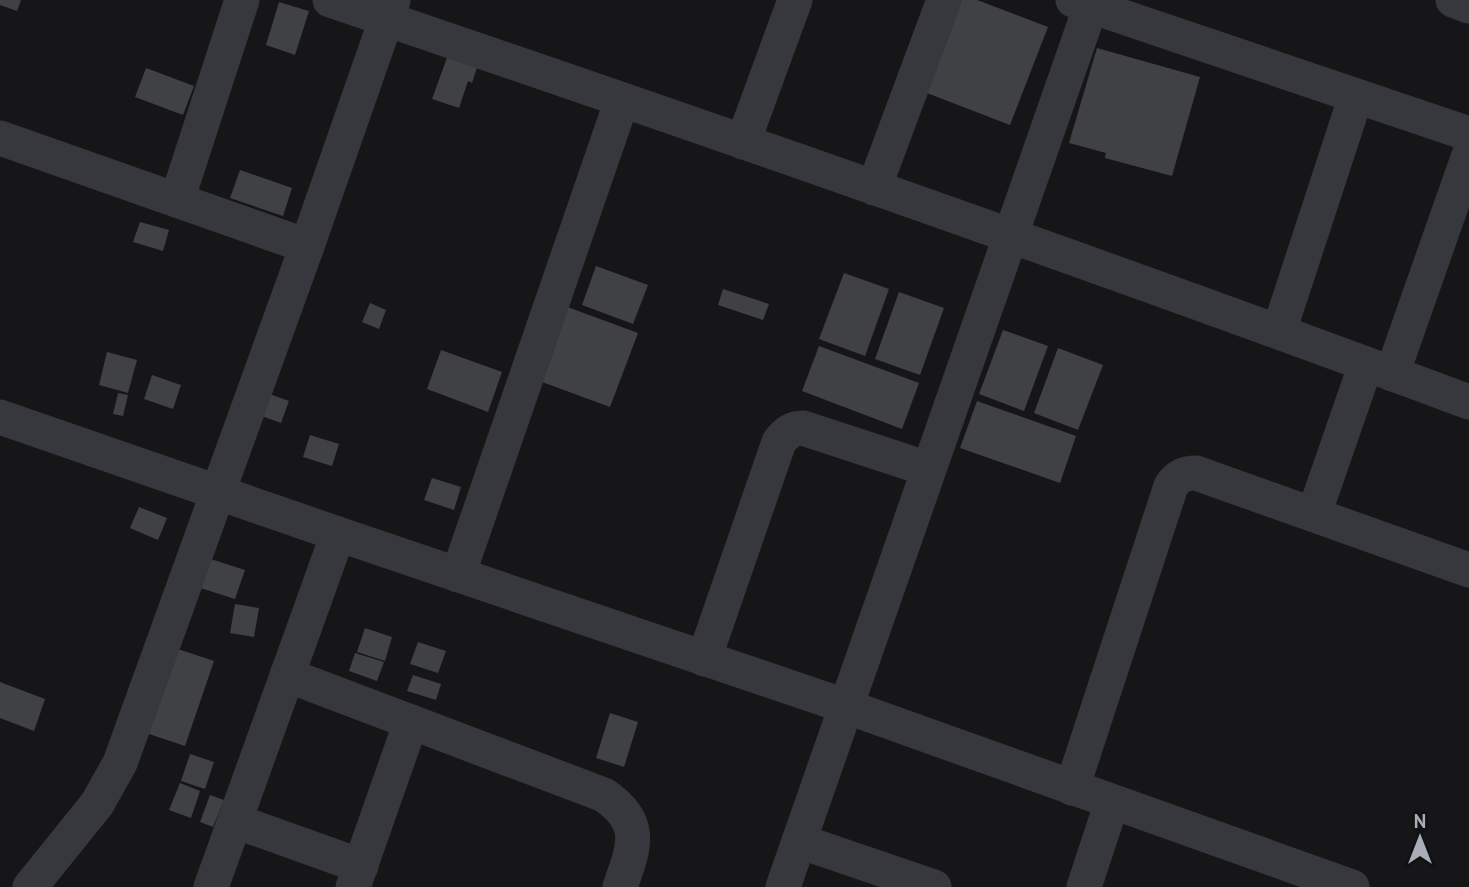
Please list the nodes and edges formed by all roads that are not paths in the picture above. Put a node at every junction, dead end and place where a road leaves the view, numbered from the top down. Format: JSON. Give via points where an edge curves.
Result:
{"nodes":[{"id":1,"x":242,"y":0,"type":"edge"},
{"id":2,"x":330,"y":0,"type":"edge"},
{"id":3,"x":795,"y":0,"type":"edge"},
{"id":4,"x":944,"y":0,"type":"edge"},
{"id":5,"x":1452,"y":0,"type":"edge"},
{"id":6,"x":1086,"y":2,"type":"edge"},
{"id":7,"x":1469,"y":6,"type":"edge"},
{"id":8,"x":389,"y":10,"type":"edge"},
{"id":9,"x":1356,"y":96,"type":"junction"},
{"id":10,"x":622,"y":100,"type":"junction"},
{"id":11,"x":1469,"y":134,"type":"edge"},
{"id":12,"x":0,"y":138,"type":"edge"},
{"id":13,"x":743,"y":142,"type":"junction"},
{"id":14,"x":1469,"y":155,"type":"edge"},
{"id":15,"x":874,"y":188,"type":"junction"},
{"id":16,"x":177,"y":200,"type":"junction"},
{"id":17,"x":1010,"y":234,"type":"junction"},
{"id":18,"x":307,"y":246,"type":"junction"},
{"id":19,"x":1279,"y":331,"type":"junction"},
{"id":20,"x":1379,"y":369,"type":"junction"},
{"id":21,"x":1469,"y":402,"type":"edge"},
{"id":22,"x":0,"y":417,"type":"edge"},
{"id":23,"x":928,"y":469,"type":"junction"},
{"id":24,"x":218,"y":493,"type":"junction"},
{"id":25,"x":1314,"y":514,"type":"junction"},
{"id":26,"x":338,"y":534,"type":"junction"},
{"id":27,"x":1469,"y":570,"type":"edge"},
{"id":28,"x":458,"y":575,"type":"junction"},
{"id":29,"x":704,"y":659,"type":"junction"},
{"id":30,"x":287,"y":675,"type":"junction"},
{"id":31,"x":845,"y":706,"type":"junction"},
{"id":32,"x":411,"y":722,"type":"junction"},
{"id":33,"x":1072,"y":788,"type":"junction"},
{"id":34,"x":1112,"y":802,"type":"junction"},
{"id":35,"x":235,"y":821,"type":"junction"},
{"id":36,"x":799,"y":841,"type":"junction"},
{"id":37,"x":357,"y":876,"type":"edge"},
{"id":38,"x":928,"y":886,"type":"edge"},
{"id":39,"x":1347,"y":886,"type":"edge"},
{"id":40,"x":30,"y":887,"type":"edge"},
{"id":41,"x":211,"y":887,"type":"edge"},
{"id":42,"x":620,"y":887,"type":"edge"},
{"id":43,"x":783,"y":887,"type":"edge"},
{"id":44,"x":1084,"y":887,"type":"edge"}],
"edges":[{"from":1,"to":16,"type":"street"},
{"from":2,"to":8,"type":"street"},
{"from":3,"to":13,"type":"street"},
{"from":4,"to":15,"type":"street"},
{"from":5,"to":7,"type":"street"},
{"from":6,"to":9,"type":"street"},
{"from":6,"to":17,"type":"street"},
{"from":8,"to":10,"type":"street"},
{"from":8,"to":18,"type":"street"},
{"from":9,"to":11,"type":"street"},
{"from":9,"to":19,"type":"street"},
{"from":10,"to":13,"type":"street"},
{"from":10,"to":28,"type":"street"},
{"from":12,"to":16,"type":"street"},
{"from":13,"to":15,"type":"street"},
{"from":14,"to":20,"type":"street"},
{"from":15,"to":17,"type":"street"},
{"from":16,"to":18,"type":"street"},
{"from":17,"to":19,"type":"street"},
{"from":17,"to":23,"type":"street"},
{"from":18,"to":24,"type":"street"},
{"from":19,"to":20,"type":"street"},
{"from":20,"to":21,"type":"street"},
{"from":20,"to":25,"type":"street"},
{"from":22,"to":24,"type":"street"},
{"from":23,"to":29,"type":"street","via":[[803,428],[792,429],[779,442]]},
{"from":23,"to":31,"type":"street"},
{"from":24,"to":26,"type":"street"},
{"from":24,"to":40,"type":"street","via":[[120,764],[97,804]]},
{"from":25,"to":27,"type":"street"},
{"from":25,"to":33,"type":"street","via":[[1196,473],[1177,478]]},
{"from":26,"to":28,"type":"street"},
{"from":26,"to":30,"type":"street"},
{"from":28,"to":29,"type":"street"},
{"from":29,"to":31,"type":"street"},
{"from":30,"to":32,"type":"street"},
{"from":30,"to":35,"type":"street"},
{"from":31,"to":33,"type":"street"},
{"from":31,"to":36,"type":"street"},
{"from":32,"to":37,"type":"street"},
{"from":32,"to":42,"type":"street","via":[[604,795],[616,804],[626,815],[634,844]]},
{"from":33,"to":34,"type":"street"},
{"from":34,"to":39,"type":"street"},
{"from":34,"to":44,"type":"street"},
{"from":35,"to":37,"type":"street"},
{"from":35,"to":41,"type":"street"},
{"from":36,"to":38,"type":"street"},
{"from":36,"to":43,"type":"street"}]}
